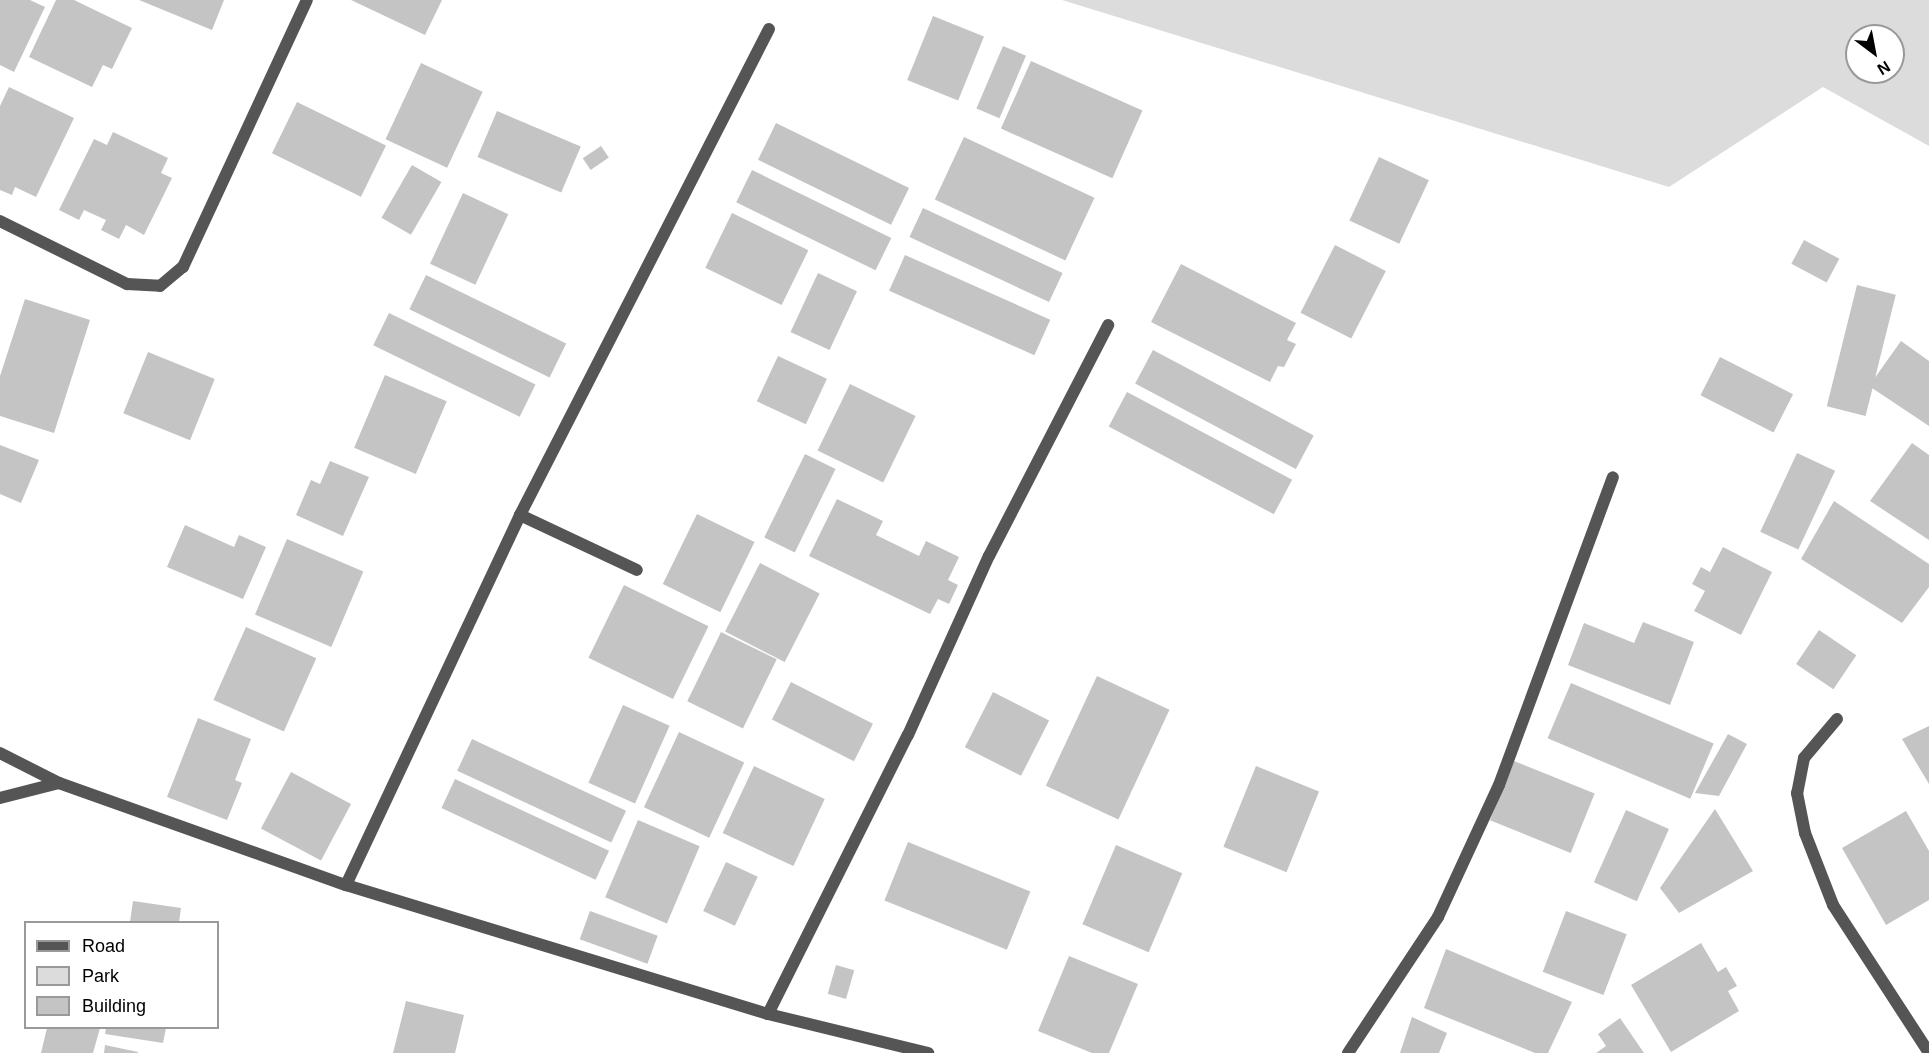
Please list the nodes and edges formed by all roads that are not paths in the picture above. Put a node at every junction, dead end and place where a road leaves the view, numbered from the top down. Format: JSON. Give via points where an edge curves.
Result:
{"nodes":[{"id":1,"x":307,"y":0,"type":"edge"},
{"id":2,"x":769,"y":29,"type":"dead end"},
{"id":3,"x":0,"y":221,"type":"edge"},
{"id":4,"x":1108,"y":325,"type":"dead end"},
{"id":5,"x":1613,"y":477,"type":"dead end"},
{"id":6,"x":520,"y":515,"type":"junction"},
{"id":7,"x":636,"y":570,"type":"dead end"},
{"id":8,"x":1837,"y":718,"type":"dead end"},
{"id":9,"x":0,"y":753,"type":"edge"},
{"id":10,"x":59,"y":783,"type":"junction"},
{"id":11,"x":0,"y":798,"type":"edge"},
{"id":12,"x":346,"y":885,"type":"junction"},
{"id":13,"x":768,"y":1014,"type":"junction"},
{"id":14,"x":928,"y":1053,"type":"edge"},
{"id":15,"x":1348,"y":1053,"type":"edge"},
{"id":16,"x":1929,"y":1053,"type":"edge"}],
"edges":[{"from":1,"to":3,"type":"street","via":[[183,267],[159,286],[127,284]]},
{"from":2,"to":6,"type":"street"},
{"from":4,"to":13,"type":"street","via":[[989,556],[908,735]]},
{"from":5,"to":15,"type":"street","via":[[1500,785],[1438,917]]},
{"from":6,"to":7,"type":"street"},
{"from":6,"to":12,"type":"street"},
{"from":8,"to":16,"type":"street","via":[[1804,758],[1797,793],[1805,833],[1833,905]]},
{"from":9,"to":10,"type":"street"},
{"from":10,"to":11,"type":"street"},
{"from":10,"to":12,"type":"street"},
{"from":12,"to":13,"type":"street"},
{"from":13,"to":14,"type":"street"}]}
